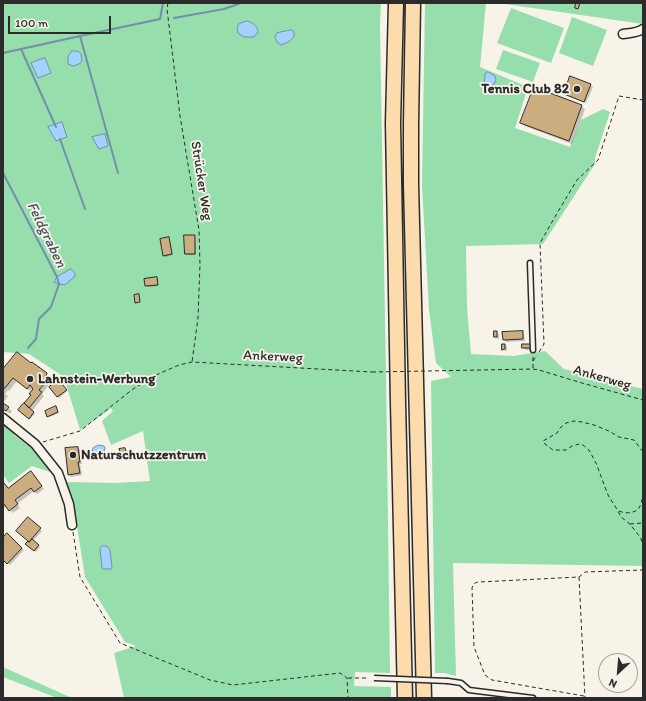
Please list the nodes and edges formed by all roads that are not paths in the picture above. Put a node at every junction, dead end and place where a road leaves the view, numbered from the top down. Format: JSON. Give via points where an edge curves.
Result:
{"nodes":[{"id":1,"x":396,"y":3,"type":"edge"},
{"id":2,"x":413,"y":3,"type":"edge"},
{"id":3,"x":643,"y":29,"type":"edge"},
{"id":4,"x":623,"y":34,"type":"dead end"},
{"id":5,"x":530,"y":263,"type":"dead end"},
{"id":6,"x":533,"y":350,"type":"road end"},
{"id":7,"x":3,"y":418,"type":"edge"},
{"id":8,"x":72,"y":525,"type":"road end"},
{"id":9,"x":374,"y":678,"type":"road end"},
{"id":10,"x":405,"y":698,"type":"edge"},
{"id":11,"x":424,"y":698,"type":"edge"},
{"id":12,"x":533,"y":698,"type":"edge"}],
"edges":[{"from":1,"to":10,"type":"highway","via":[[392,123]]},
{"from":2,"to":11,"type":"highway","via":[[410,124]]},
{"from":3,"to":4,"type":"street"},
{"from":5,"to":6,"type":"lane"},
{"from":7,"to":8,"type":"street","via":[[35,444],[58,473],[69,504]]},
{"from":9,"to":12,"type":"lane","bridge":true,"via":[[448,681],[461,683],[469,690]]}]}
